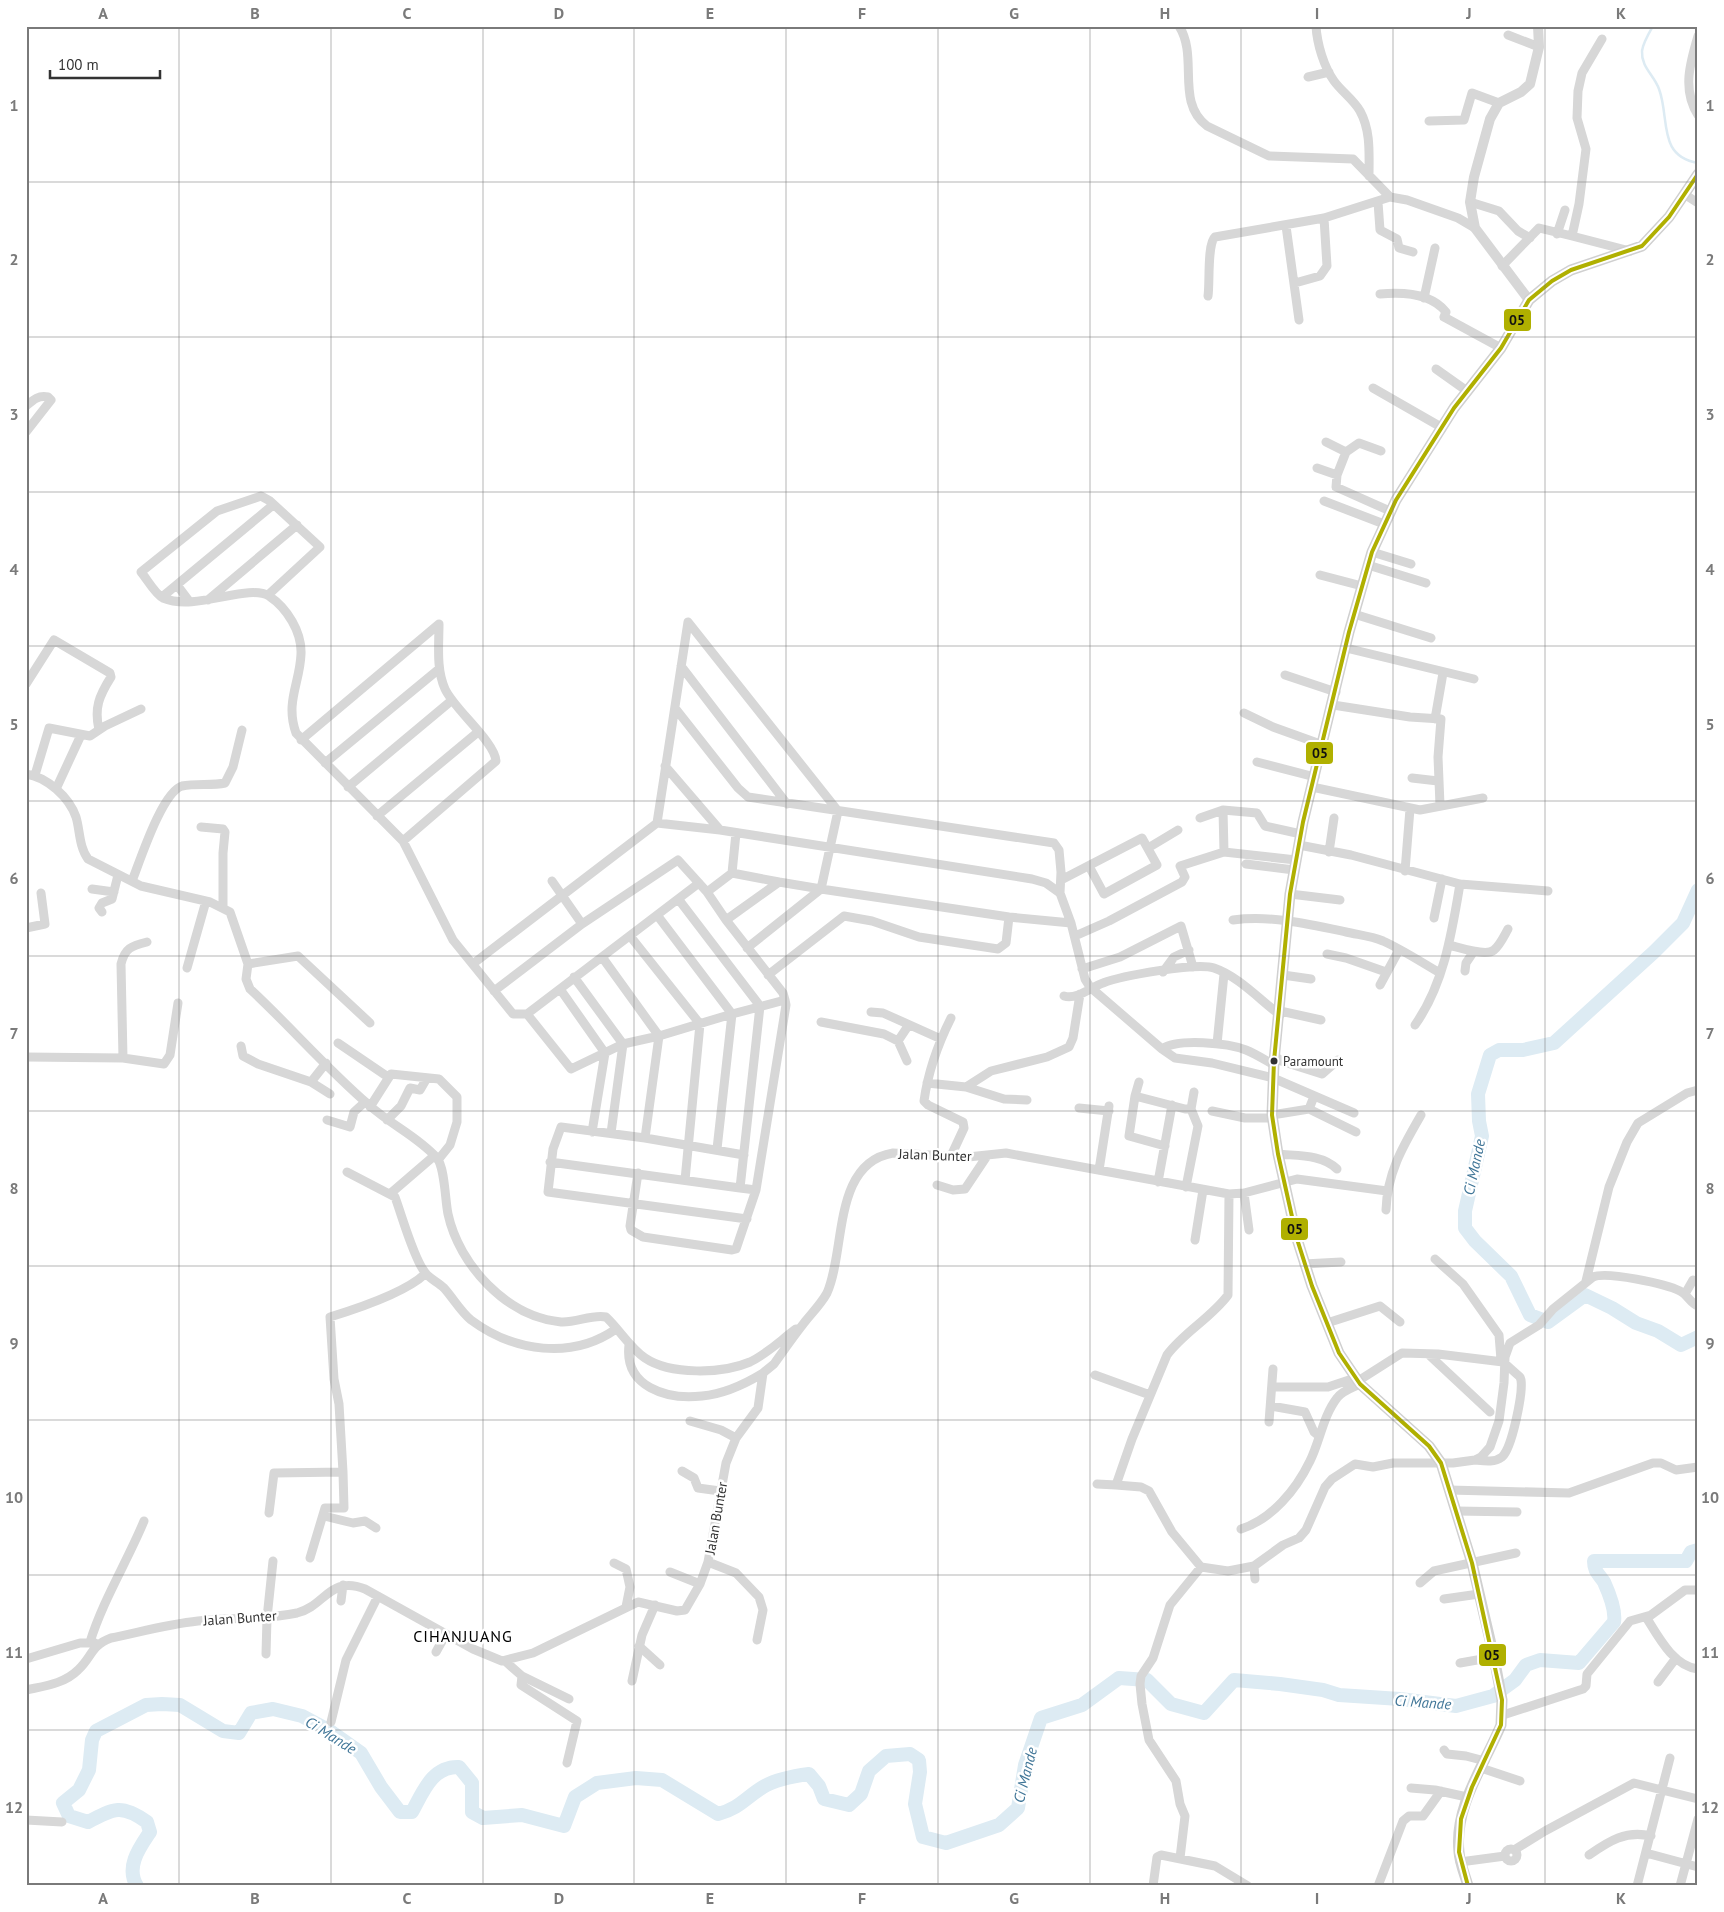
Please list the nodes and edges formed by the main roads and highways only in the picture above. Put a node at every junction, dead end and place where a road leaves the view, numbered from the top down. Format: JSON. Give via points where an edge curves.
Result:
{"nodes":[{"id":1,"x":1698,"y":175,"type":"edge"},
{"id":2,"x":1468,"y":1886,"type":"edge"}],
"edges":[{"from":1,"to":2,"type":"main road","via":[[1642,246],[1571,270],[1529,300],[1501,348],[1441,427],[1390,511],[1372,552],[1354,614],[1313,782],[1290,894],[1274,1061],[1272,1117],[1304,1264],[1340,1353],[1358,1381],[1429,1446],[1440,1463],[1472,1563],[1502,1700],[1501,1725],[1467,1796],[1459,1827],[1460,1862]]}]}
